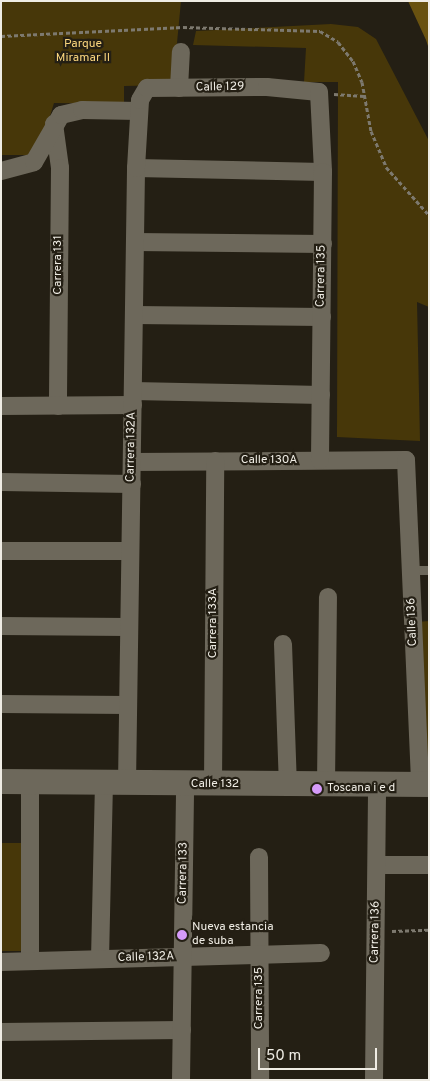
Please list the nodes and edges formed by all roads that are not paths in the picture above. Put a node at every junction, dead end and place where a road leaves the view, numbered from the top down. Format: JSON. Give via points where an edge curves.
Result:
{"nodes":[{"id":1,"x":180,"y":52,"type":"dead end"},
{"id":2,"x":179,"y":88,"type":"junction"},
{"id":3,"x":319,"y":92,"type":"joint"},
{"id":4,"x":139,"y":111,"type":"junction"},
{"id":5,"x":54,"y":124,"type":"junction"},
{"id":6,"x":136,"y":168,"type":"junction"},
{"id":7,"x":1,"y":171,"type":"edge"},
{"id":8,"x":323,"y":172,"type":"junction"},
{"id":9,"x":135,"y":242,"type":"junction"},
{"id":10,"x":322,"y":244,"type":"junction"},
{"id":11,"x":134,"y":315,"type":"junction"},
{"id":12,"x":322,"y":317,"type":"junction"},
{"id":13,"x":321,"y":395,"type":"junction"},
{"id":14,"x":133,"y":398,"type":"junction"},
{"id":15,"x":1,"y":406,"type":"edge"},
{"id":16,"x":58,"y":406,"type":"junction"},
{"id":17,"x":320,"y":460,"type":"junction"},
{"id":18,"x":406,"y":460,"type":"joint"},
{"id":19,"x":215,"y":461,"type":"junction"},
{"id":20,"x":132,"y":462,"type":"junction"},
{"id":21,"x":1,"y":482,"type":"edge"},
{"id":22,"x":132,"y":484,"type":"junction"},
{"id":23,"x":1,"y":551,"type":"edge"},
{"id":24,"x":130,"y":551,"type":"junction"},
{"id":25,"x":411,"y":570,"type":"junction"},
{"id":26,"x":429,"y":570,"type":"edge"},
{"id":27,"x":328,"y":597,"type":"dead end"},
{"id":28,"x":1,"y":626,"type":"edge"},
{"id":29,"x":128,"y":626,"type":"junction"},
{"id":30,"x":282,"y":644,"type":"dead end"},
{"id":31,"x":1,"y":704,"type":"edge"},
{"id":32,"x":128,"y":705,"type":"junction"},
{"id":33,"x":1,"y":781,"type":"edge"},
{"id":34,"x":30,"y":782,"type":"junction"},
{"id":35,"x":116,"y":784,"type":"junction"},
{"id":36,"x":326,"y":784,"type":"junction"},
{"id":37,"x":378,"y":784,"type":"junction"},
{"id":38,"x":424,"y":784,"type":"edge"},
{"id":39,"x":213,"y":785,"type":"junction"},
{"id":40,"x":288,"y":785,"type":"junction"},
{"id":41,"x":185,"y":786,"type":"junction"},
{"id":42,"x":259,"y":857,"type":"dead end"},
{"id":43,"x":376,"y":865,"type":"junction"},
{"id":44,"x":429,"y":865,"type":"edge"},
{"id":45,"x":321,"y":953,"type":"dead end"},
{"id":46,"x":260,"y":955,"type":"junction"},
{"id":47,"x":183,"y":957,"type":"junction"},
{"id":48,"x":100,"y":959,"type":"junction"},
{"id":49,"x":30,"y":961,"type":"junction"},
{"id":50,"x":1,"y":962,"type":"edge"},
{"id":51,"x":182,"y":1030,"type":"junction"},
{"id":52,"x":1,"y":1032,"type":"edge"},
{"id":53,"x":181,"y":1080,"type":"edge"},
{"id":54,"x":260,"y":1080,"type":"edge"},
{"id":55,"x":374,"y":1080,"type":"edge"}],
"edges":[{"from":1,"to":2,"type":"street"},
{"from":2,"to":3,"type":"street","name":"Calle 129","via":[[267,87]]},
{"from":2,"to":4,"type":"street","name":"Calle 129","via":[[147,88]]},
{"from":3,"to":8,"type":"street","name":"Carrera 135"},
{"from":4,"to":5,"type":"street","via":[[73,111]]},
{"from":4,"to":6,"type":"street","name":"Carrera 132A"},
{"from":5,"to":7,"type":"street","via":[[34,162]]},
{"from":5,"to":16,"type":"street","name":"Carrera 131","via":[[60,168]]},
{"from":6,"to":8,"type":"street"},
{"from":6,"to":9,"type":"street","name":"Carrera 132A"},
{"from":8,"to":10,"type":"street","name":"Carrera 135"},
{"from":9,"to":10,"type":"street"},
{"from":9,"to":11,"type":"street","name":"Carrera 132A"},
{"from":10,"to":12,"type":"street","name":"Carrera 135"},
{"from":11,"to":12,"type":"street"},
{"from":11,"to":14,"type":"street","name":"Carrera 132A"},
{"from":12,"to":13,"type":"street","name":"Carrera 135"},
{"from":13,"to":14,"type":"street"},
{"from":13,"to":17,"type":"street","name":"Carrera 135"},
{"from":14,"to":16,"type":"street"},
{"from":14,"to":20,"type":"street","name":"Carrera 132A"},
{"from":15,"to":16,"type":"street"},
{"from":17,"to":18,"type":"street","name":"Calle 130A"},
{"from":17,"to":19,"type":"street","name":"Calle 130A"},
{"from":18,"to":25,"type":"street","name":"Calle 136"},
{"from":19,"to":20,"type":"street","name":"Calle 130A"},
{"from":19,"to":39,"type":"street","name":"Carrera 133A"},
{"from":20,"to":22,"type":"street","name":"Carrera 132A"},
{"from":21,"to":22,"type":"street"},
{"from":22,"to":24,"type":"street","name":"Carrera 132A"},
{"from":23,"to":24,"type":"street"},
{"from":24,"to":29,"type":"street","name":"Carrera 132A"},
{"from":25,"to":26,"type":"lane"},
{"from":25,"to":38,"type":"street","name":"Calle 136"},
{"from":27,"to":36,"type":"street"},
{"from":28,"to":29,"type":"street"},
{"from":29,"to":32,"type":"street","name":"Carrera 132A"},
{"from":30,"to":40,"type":"street"},
{"from":31,"to":32,"type":"street"},
{"from":32,"to":35,"type":"street","name":"Carrera 132A"},
{"from":33,"to":34,"type":"street","name":"Calle 132"},
{"from":34,"to":35,"type":"street","name":"Calle 132"},
{"from":34,"to":49,"type":"street"},
{"from":35,"to":41,"type":"street","name":"Calle 132"},
{"from":35,"to":48,"type":"street"},
{"from":36,"to":37,"type":"street","name":"Calle 132"},
{"from":36,"to":40,"type":"street","name":"Calle 132"},
{"from":37,"to":38,"type":"street","name":"Calle 132"},
{"from":37,"to":43,"type":"street","name":"Carrera 136"},
{"from":39,"to":40,"type":"street","name":"Calle 132"},
{"from":39,"to":41,"type":"street","name":"Calle 132"},
{"from":41,"to":47,"type":"street","name":"Carrera 133"},
{"from":42,"to":46,"type":"street","name":"Carrera 135"},
{"from":43,"to":44,"type":"street"},
{"from":43,"to":55,"type":"street","name":"Carrera 136"},
{"from":45,"to":46,"type":"street","name":"Calle 132A"},
{"from":46,"to":47,"type":"street","name":"Calle 132A"},
{"from":46,"to":54,"type":"street","name":"Carrera 135"},
{"from":47,"to":48,"type":"street","name":"Calle 132A"},
{"from":47,"to":51,"type":"street","name":"Carrera 133"},
{"from":48,"to":49,"type":"street","name":"Calle 132A"},
{"from":49,"to":50,"type":"street","name":"Calle 132A"},
{"from":51,"to":52,"type":"street"},
{"from":51,"to":53,"type":"street","name":"Carrera 133"}]}
